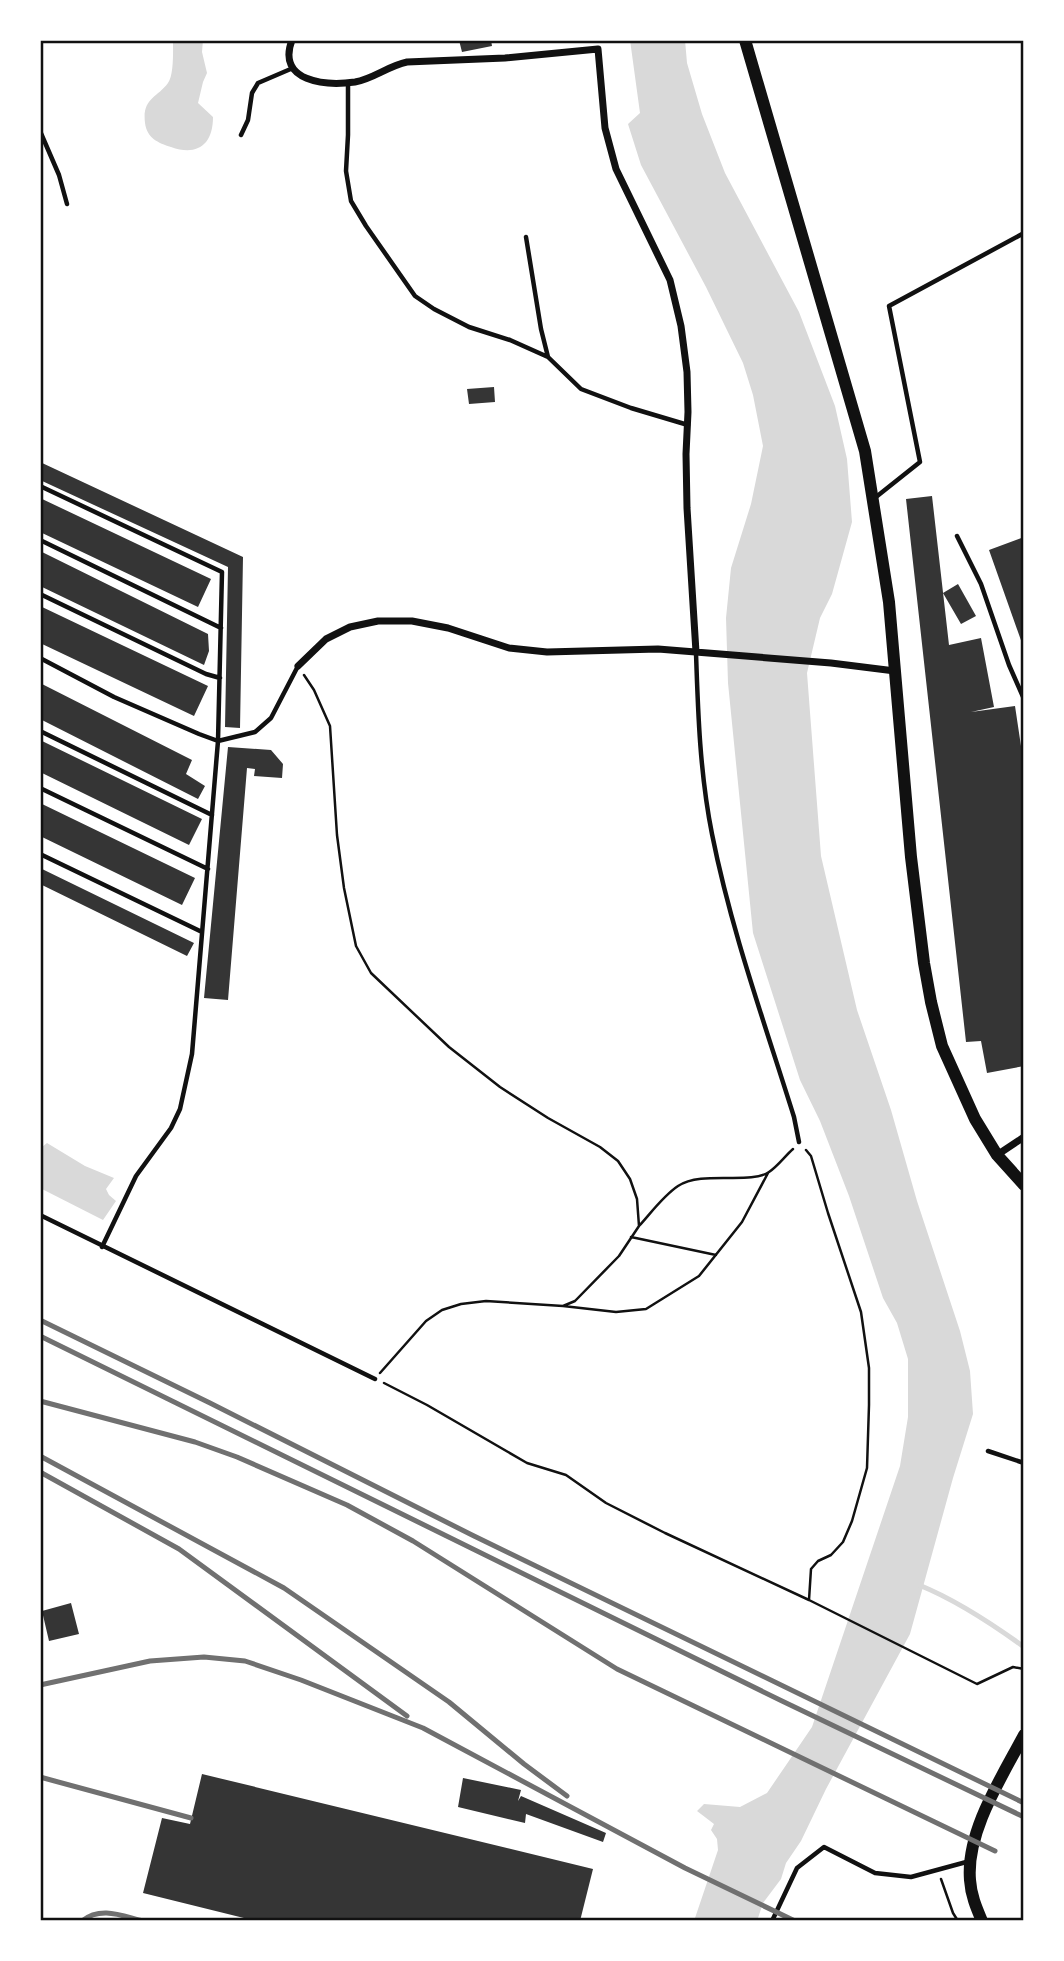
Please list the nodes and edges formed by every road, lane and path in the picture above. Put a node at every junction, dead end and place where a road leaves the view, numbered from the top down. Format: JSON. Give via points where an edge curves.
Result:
{"nodes":[{"id":1,"x":292,"y":40,"type":"edge"},
{"id":2,"x":745,"y":40,"type":"edge"},
{"id":3,"x":293,"y":68,"type":"junction"},
{"id":4,"x":348,"y":82,"type":"junction"},
{"id":5,"x":40,"y":131,"type":"edge"},
{"id":6,"x":241,"y":135,"type":"dead end"},
{"id":7,"x":67,"y":204,"type":"dead end"},
{"id":8,"x":1024,"y":233,"type":"edge"},
{"id":9,"x":526,"y":237,"type":"dead end"},
{"id":10,"x":548,"y":357,"type":"junction"},
{"id":11,"x":688,"y":425,"type":"junction"},
{"id":12,"x":40,"y":486,"type":"edge"},
{"id":13,"x":873,"y":500,"type":"junction"},
{"id":14,"x":957,"y":537,"type":"dead end"},
{"id":15,"x":40,"y":540,"type":"edge"},
{"id":16,"x":40,"y":594,"type":"edge"},
{"id":17,"x":221,"y":628,"type":"junction"},
{"id":18,"x":696,"y":652,"type":"junction"},
{"id":19,"x":40,"y":658,"type":"edge"},
{"id":20,"x":298,"y":666,"type":"junction"},
{"id":21,"x":896,"y":671,"type":"junction"},
{"id":22,"x":220,"y":678,"type":"junction"},
{"id":23,"x":1024,"y":699,"type":"edge"},
{"id":24,"x":40,"y":730,"type":"edge"},
{"id":25,"x":218,"y":741,"type":"junction"},
{"id":26,"x":40,"y":788,"type":"edge"},
{"id":27,"x":212,"y":814,"type":"junction"},
{"id":28,"x":40,"y":854,"type":"edge"},
{"id":29,"x":208,"y":869,"type":"junction"},
{"id":30,"x":202,"y":932,"type":"junction"},
{"id":31,"x":1024,"y":1136,"type":"edge"},
{"id":32,"x":799,"y":1142,"type":"junction"},
{"id":33,"x":997,"y":1155,"type":"junction"},
{"id":34,"x":768,"y":1173,"type":"junction"},
{"id":35,"x":1024,"y":1185,"type":"edge"},
{"id":36,"x":40,"y":1215,"type":"edge"},
{"id":37,"x":639,"y":1226,"type":"junction"},
{"id":38,"x":631,"y":1237,"type":"junction"},
{"id":39,"x":102,"y":1247,"type":"junction"},
{"id":40,"x":716,"y":1255,"type":"junction"},
{"id":41,"x":563,"y":1306,"type":"junction"},
{"id":42,"x":375,"y":1379,"type":"junction"},
{"id":43,"x":988,"y":1451,"type":"dead end"},
{"id":44,"x":1024,"y":1463,"type":"edge"},
{"id":45,"x":808,"y":1600,"type":"junction"},
{"id":46,"x":1024,"y":1669,"type":"edge"},
{"id":47,"x":1024,"y":1735,"type":"edge"},
{"id":48,"x":970,"y":1861,"type":"junction"},
{"id":49,"x":938,"y":1870,"type":"junction"},
{"id":50,"x":772,"y":1921,"type":"edge"},
{"id":51,"x":958,"y":1921,"type":"edge"},
{"id":52,"x":982,"y":1921,"type":"edge"}],
"edges":[{"from":1,"to":3,"type":"street","via":[[289,57]]},
{"from":2,"to":13,"type":"main road","via":[[861,438]]},
{"from":3,"to":4,"type":"street","via":[[299,76],[315,81]]},
{"from":3,"to":6,"type":"lane","via":[[258,83]]},
{"from":4,"to":10,"type":"lane","via":[[346,171],[351,201],[415,296],[469,327]]},
{"from":4,"to":11,"type":"street","via":[[407,62],[598,49],[605,128],[616,169],[670,279],[687,372]]},
{"from":5,"to":7,"type":"lane"},
{"from":8,"to":13,"type":"lane","via":[[889,306],[920,462]]},
{"from":9,"to":10,"type":"lane"},
{"from":10,"to":11,"type":"lane","via":[[581,389]]},
{"from":11,"to":18,"type":"street","via":[[687,508]]},
{"from":12,"to":17,"type":"lane","via":[[222,572]]},
{"from":13,"to":21,"type":"main road"},
{"from":14,"to":23,"type":"lane","via":[[981,584]]},
{"from":15,"to":17,"type":"lane"},
{"from":16,"to":22,"type":"lane"},
{"from":17,"to":22,"type":"lane"},
{"from":18,"to":20,"type":"street","via":[[547,652],[509,648],[412,621],[378,621],[326,639]]},
{"from":18,"to":21,"type":"street"},
{"from":18,"to":32,"type":"lane","via":[[701,758],[711,833]]},
{"from":19,"to":25,"type":"lane","via":[[114,697]]},
{"from":20,"to":25,"type":"lane","via":[[271,718],[255,732]]},
{"from":20,"to":37,"type":"path","via":[[330,726],[344,888],[356,946],[371,973],[449,1047],[500,1087],[618,1161],[637,1199]]},
{"from":21,"to":33,"type":"main road","via":[[911,857],[931,1002],[942,1046]]},
{"from":22,"to":25,"type":"lane"},
{"from":24,"to":27,"type":"lane"},
{"from":25,"to":27,"type":"lane"},
{"from":26,"to":29,"type":"lane"},
{"from":27,"to":29,"type":"lane"},
{"from":28,"to":30,"type":"lane"},
{"from":29,"to":30,"type":"lane"},
{"from":30,"to":39,"type":"lane","via":[[192,1054],[180,1109],[136,1176]]},
{"from":31,"to":33,"type":"street"},
{"from":32,"to":34,"type":"path"},
{"from":32,"to":45,"type":"path","via":[[811,1156],[861,1312],[869,1368],[867,1468],[842,1542],[811,1569]]},
{"from":33,"to":35,"type":"main road"},
{"from":34,"to":37,"type":"path","via":[[678,1185]]},
{"from":34,"to":40,"type":"path","via":[[742,1222]]},
{"from":36,"to":39,"type":"lane"},
{"from":37,"to":38,"type":"path"},
{"from":38,"to":40,"type":"path"},
{"from":38,"to":41,"type":"path","via":[[575,1301]]},
{"from":39,"to":42,"type":"lane"},
{"from":40,"to":41,"type":"path","via":[[699,1276],[646,1309],[616,1312]]},
{"from":41,"to":42,"type":"path","via":[[486,1301],[442,1310],[426,1321]]},
{"from":42,"to":45,"type":"path","via":[[527,1463],[566,1475],[665,1533]]},
{"from":43,"to":44,"type":"lane"},
{"from":45,"to":46,"type":"path","via":[[977,1684],[1013,1667]]},
{"from":47,"to":48,"type":"main road","via":[[986,1811]]},
{"from":48,"to":49,"type":"lane"},
{"from":48,"to":52,"type":"main road","via":[[974,1902]]},
{"from":49,"to":50,"type":"lane","via":[[911,1877],[875,1873],[824,1847],[797,1868]]},
{"from":49,"to":51,"type":"path"}]}
